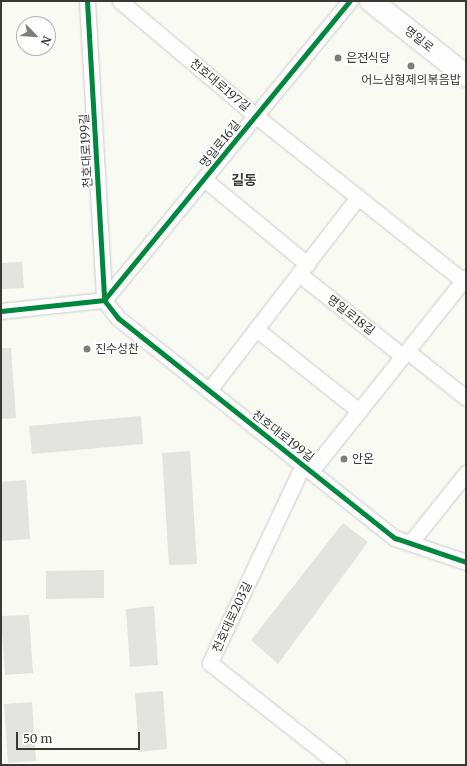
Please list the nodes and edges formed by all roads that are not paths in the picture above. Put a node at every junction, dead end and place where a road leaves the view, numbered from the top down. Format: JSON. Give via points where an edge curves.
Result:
{"nodes":[{"id":1,"x":87,"y":1,"type":"edge"},
{"id":2,"x":120,"y":1,"type":"edge"},
{"id":3,"x":350,"y":1,"type":"edge"},
{"id":4,"x":371,"y":1,"type":"edge"},
{"id":5,"x":466,"y":76,"type":"edge"},
{"id":6,"x":256,"y":116,"type":"junction"},
{"id":7,"x":204,"y":179,"type":"junction"},
{"id":8,"x":358,"y":197,"type":"junction"},
{"id":9,"x":303,"y":269,"type":"junction"},
{"id":10,"x":465,"y":280,"type":"edge"},
{"id":11,"x":104,"y":300,"type":"junction"},
{"id":12,"x":1,"y":311,"type":"edge"},
{"id":13,"x":256,"y":329,"type":"junction"},
{"id":14,"x":405,"y":353,"type":"junction"},
{"id":15,"x":209,"y":390,"type":"junction"},
{"id":16,"x":466,"y":398,"type":"edge"},
{"id":17,"x":359,"y":411,"type":"junction"},
{"id":18,"x":307,"y":468,"type":"junction"},
{"id":19,"x":466,"y":473,"type":"edge"},
{"id":20,"x":410,"y":543,"type":"junction"},
{"id":21,"x":466,"y":562,"type":"edge"},
{"id":22,"x":339,"y":765,"type":"edge"}],
"edges":[{"from":1,"to":11,"type":"street","name":"천호대로199길"},
{"from":2,"to":6,"type":"street","name":"천호대로197길"},
{"from":3,"to":6,"type":"street","name":"명일로16길"},
{"from":4,"to":5,"type":"street","name":"명일로"},
{"from":6,"to":7,"type":"street","name":"명일로16길"},
{"from":6,"to":8,"type":"street","name":"천호대로197길"},
{"from":7,"to":9,"type":"street","name":"명일로16길"},
{"from":7,"to":11,"type":"street","name":"명일로16길"},
{"from":8,"to":9,"type":"street"},
{"from":8,"to":10,"type":"street","name":"천호대로197길"},
{"from":9,"to":13,"type":"street"},
{"from":9,"to":14,"type":"street","name":"명일로18길"},
{"from":10,"to":14,"type":"street"},
{"from":11,"to":12,"type":"street"},
{"from":11,"to":15,"type":"street","name":"천호대로199길","via":[[118,318]]},
{"from":13,"to":15,"type":"street"},
{"from":13,"to":17,"type":"street"},
{"from":14,"to":16,"type":"street","name":"명일로18길"},
{"from":14,"to":17,"type":"street"},
{"from":15,"to":18,"type":"street","name":"천호대로199길"},
{"from":17,"to":18,"type":"street"},
{"from":18,"to":20,"type":"street","name":"천호대로199길","via":[[395,538]]},
{"from":18,"to":22,"type":"street","name":"천호대로203길","via":[[210,663]]},
{"from":19,"to":20,"type":"street"},
{"from":20,"to":21,"type":"street","name":"천호대로199길"}]}
